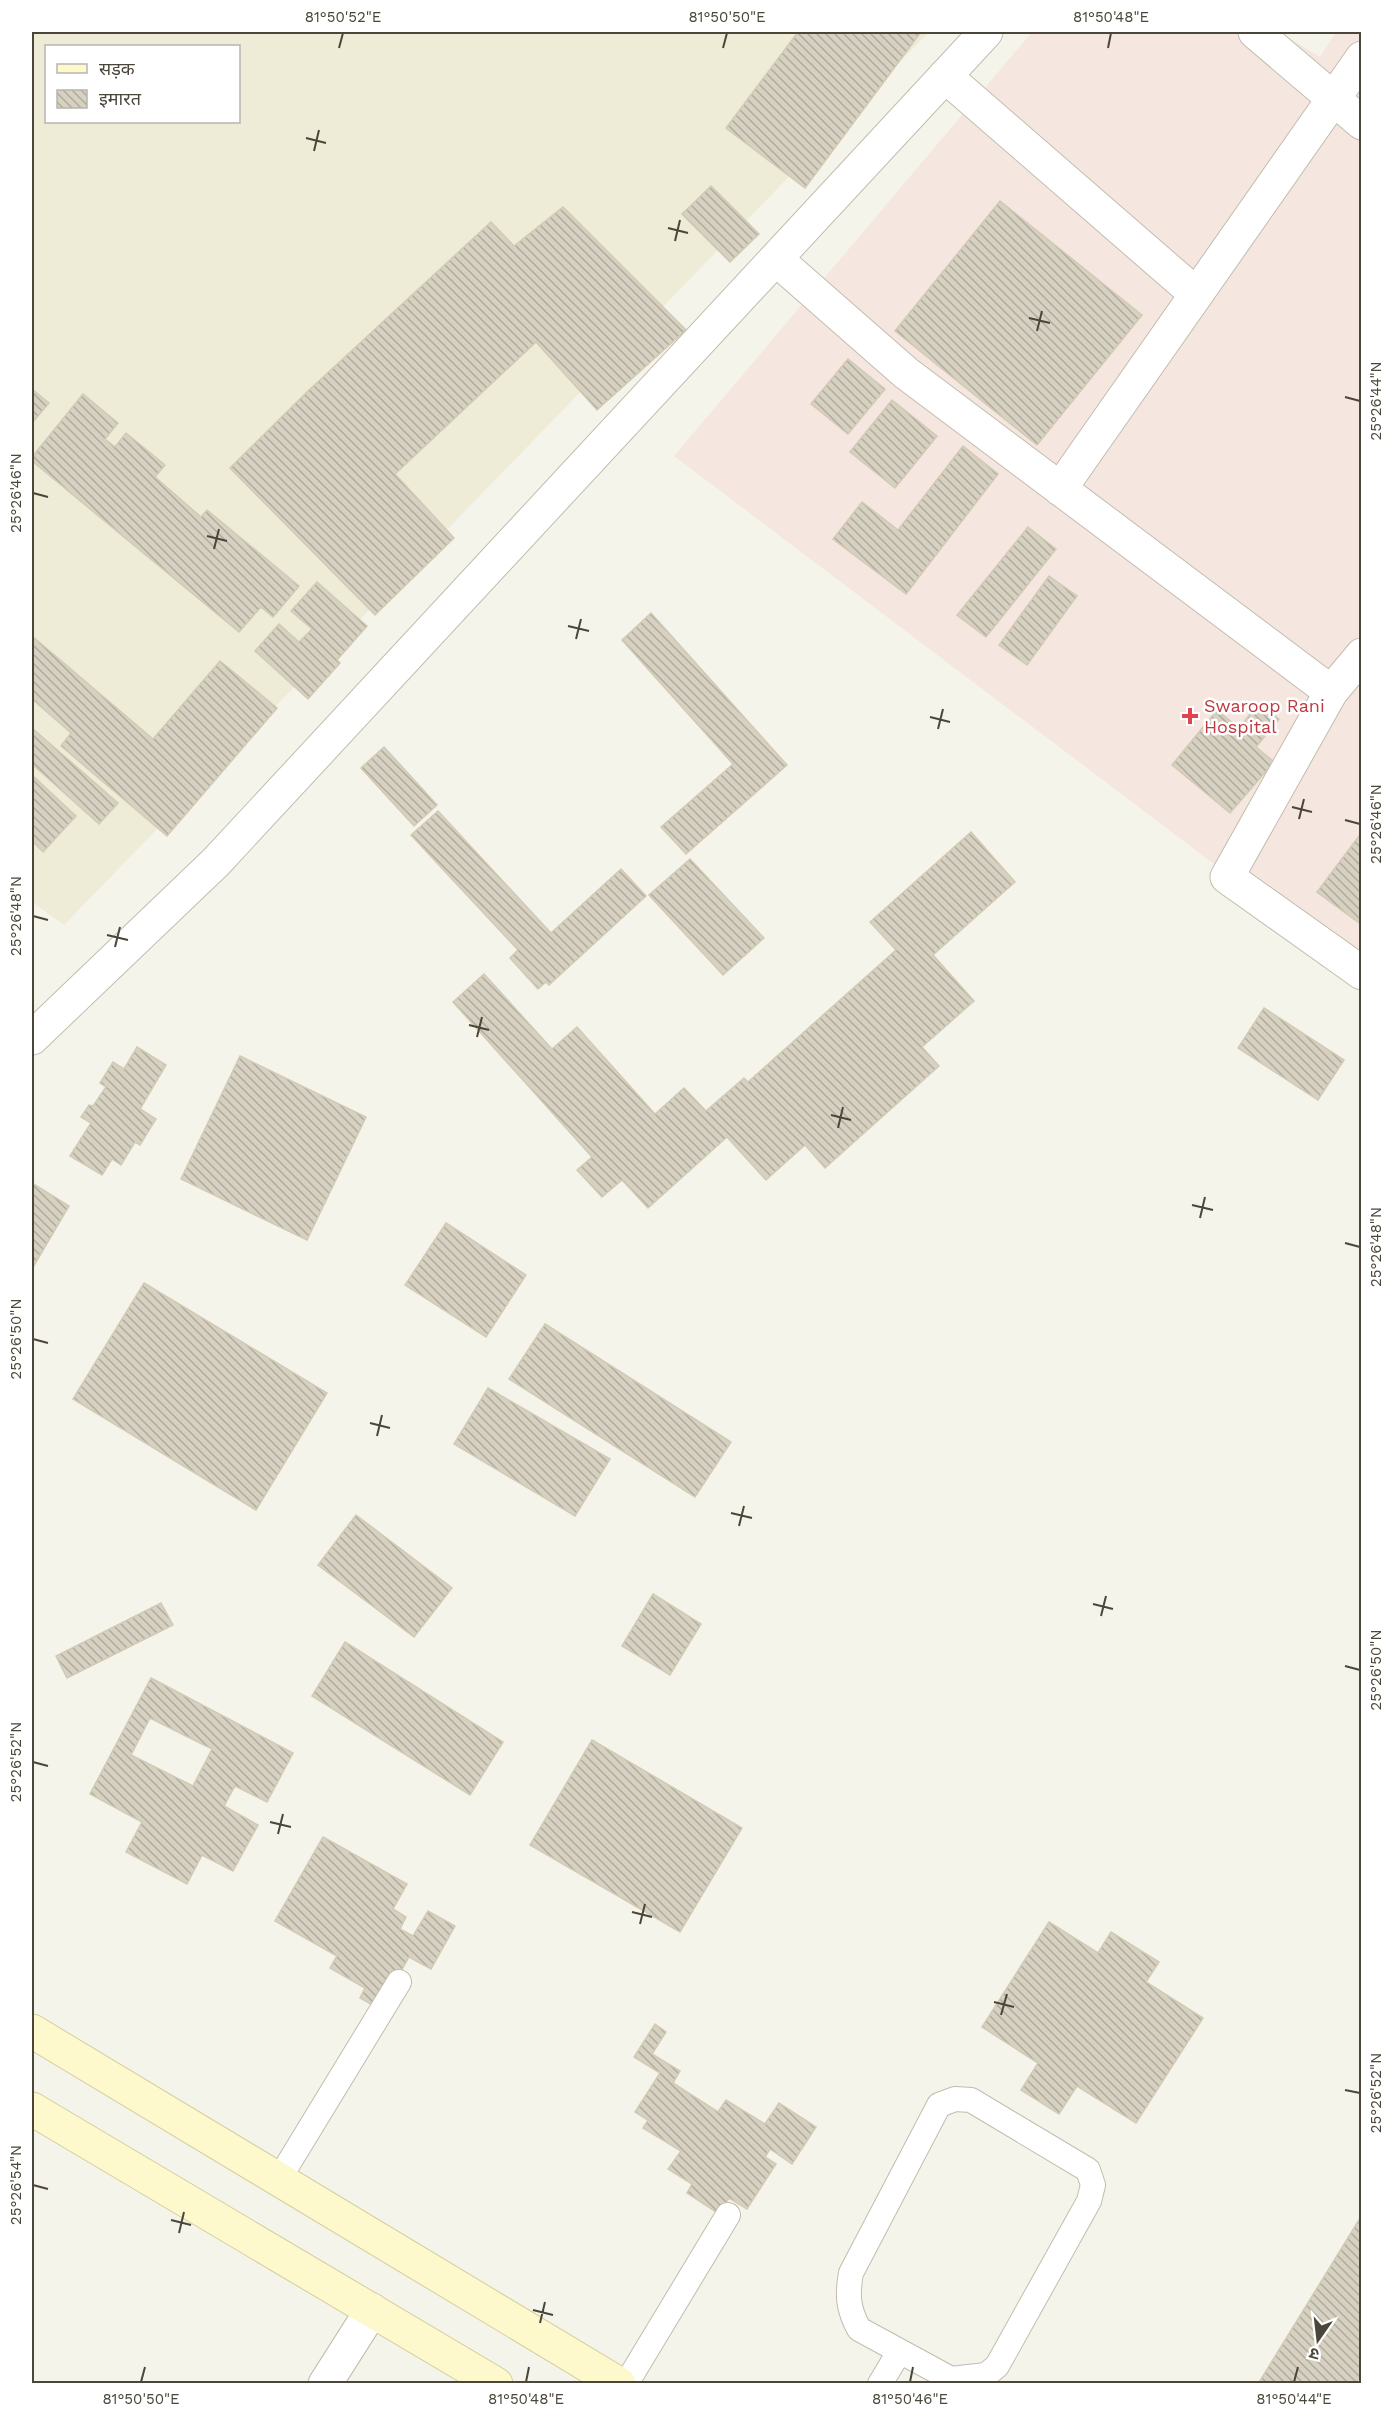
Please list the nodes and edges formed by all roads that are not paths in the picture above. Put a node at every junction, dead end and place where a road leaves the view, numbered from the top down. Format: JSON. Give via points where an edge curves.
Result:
{"nodes":[{"id":1,"x":986,"y":32,"type":"edge"},
{"id":2,"x":1255,"y":32,"type":"edge"},
{"id":3,"x":1362,"y":58,"type":"edge"},
{"id":4,"x":945,"y":76,"type":"junction"},
{"id":5,"x":1332,"y":99,"type":"junction"},
{"id":6,"x":1362,"y":123,"type":"edge"},
{"id":7,"x":776,"y":259,"type":"junction"},
{"id":8,"x":1196,"y":294,"type":"junction"},
{"id":9,"x":1060,"y":489,"type":"junction"},
{"id":10,"x":1362,"y":655,"type":"edge"},
{"id":11,"x":1331,"y":692,"type":"junction"},
{"id":12,"x":1362,"y":973,"type":"edge"},
{"id":13,"x":32,"y":1038,"type":"edge"},
{"id":14,"x":399,"y":1982,"type":"dead end"},
{"id":15,"x":32,"y":2031,"type":"edge"},
{"id":16,"x":32,"y":2109,"type":"edge"},
{"id":17,"x":279,"y":2179,"type":"junction"},
{"id":18,"x":728,"y":2215,"type":"dead end"},
{"id":19,"x":372,"y":2310,"type":"junction"},
{"id":20,"x":899,"y":2352,"type":"junction"},
{"id":21,"x":325,"y":2384,"type":"edge"},
{"id":22,"x":496,"y":2384,"type":"edge"},
{"id":23,"x":619,"y":2384,"type":"edge"},
{"id":24,"x":626,"y":2384,"type":"edge"},
{"id":25,"x":880,"y":2384,"type":"edge"}],
"edges":[{"from":1,"to":4,"type":"street"},
{"from":2,"to":5,"type":"street"},
{"from":3,"to":5,"type":"street"},
{"from":4,"to":7,"type":"street"},
{"from":4,"to":8,"type":"street"},
{"from":5,"to":6,"type":"street"},
{"from":5,"to":8,"type":"street"},
{"from":7,"to":9,"type":"street","via":[[906,373]]},
{"from":7,"to":13,"type":"street","via":[[216,862]]},
{"from":8,"to":9,"type":"street"},
{"from":9,"to":11,"type":"street"},
{"from":10,"to":11,"type":"street"},
{"from":11,"to":12,"type":"street","via":[[1227,877]]},
{"from":14,"to":17,"type":"lane"},
{"from":15,"to":17,"type":"main road"},
{"from":16,"to":19,"type":"main road"},
{"from":17,"to":23,"type":"main road"},
{"from":18,"to":24,"type":"lane"},
{"from":19,"to":21,"type":"street"},
{"from":19,"to":22,"type":"main road"},
{"from":20,"to":20,"type":"lane","via":[[859,2329],[847,2294],[850,2273],[939,2105],[955,2099],[971,2100],[1088,2170],[1093,2185],[1089,2201],[997,2366],[986,2375],[951,2379]]},
{"from":20,"to":25,"type":"lane"}]}
